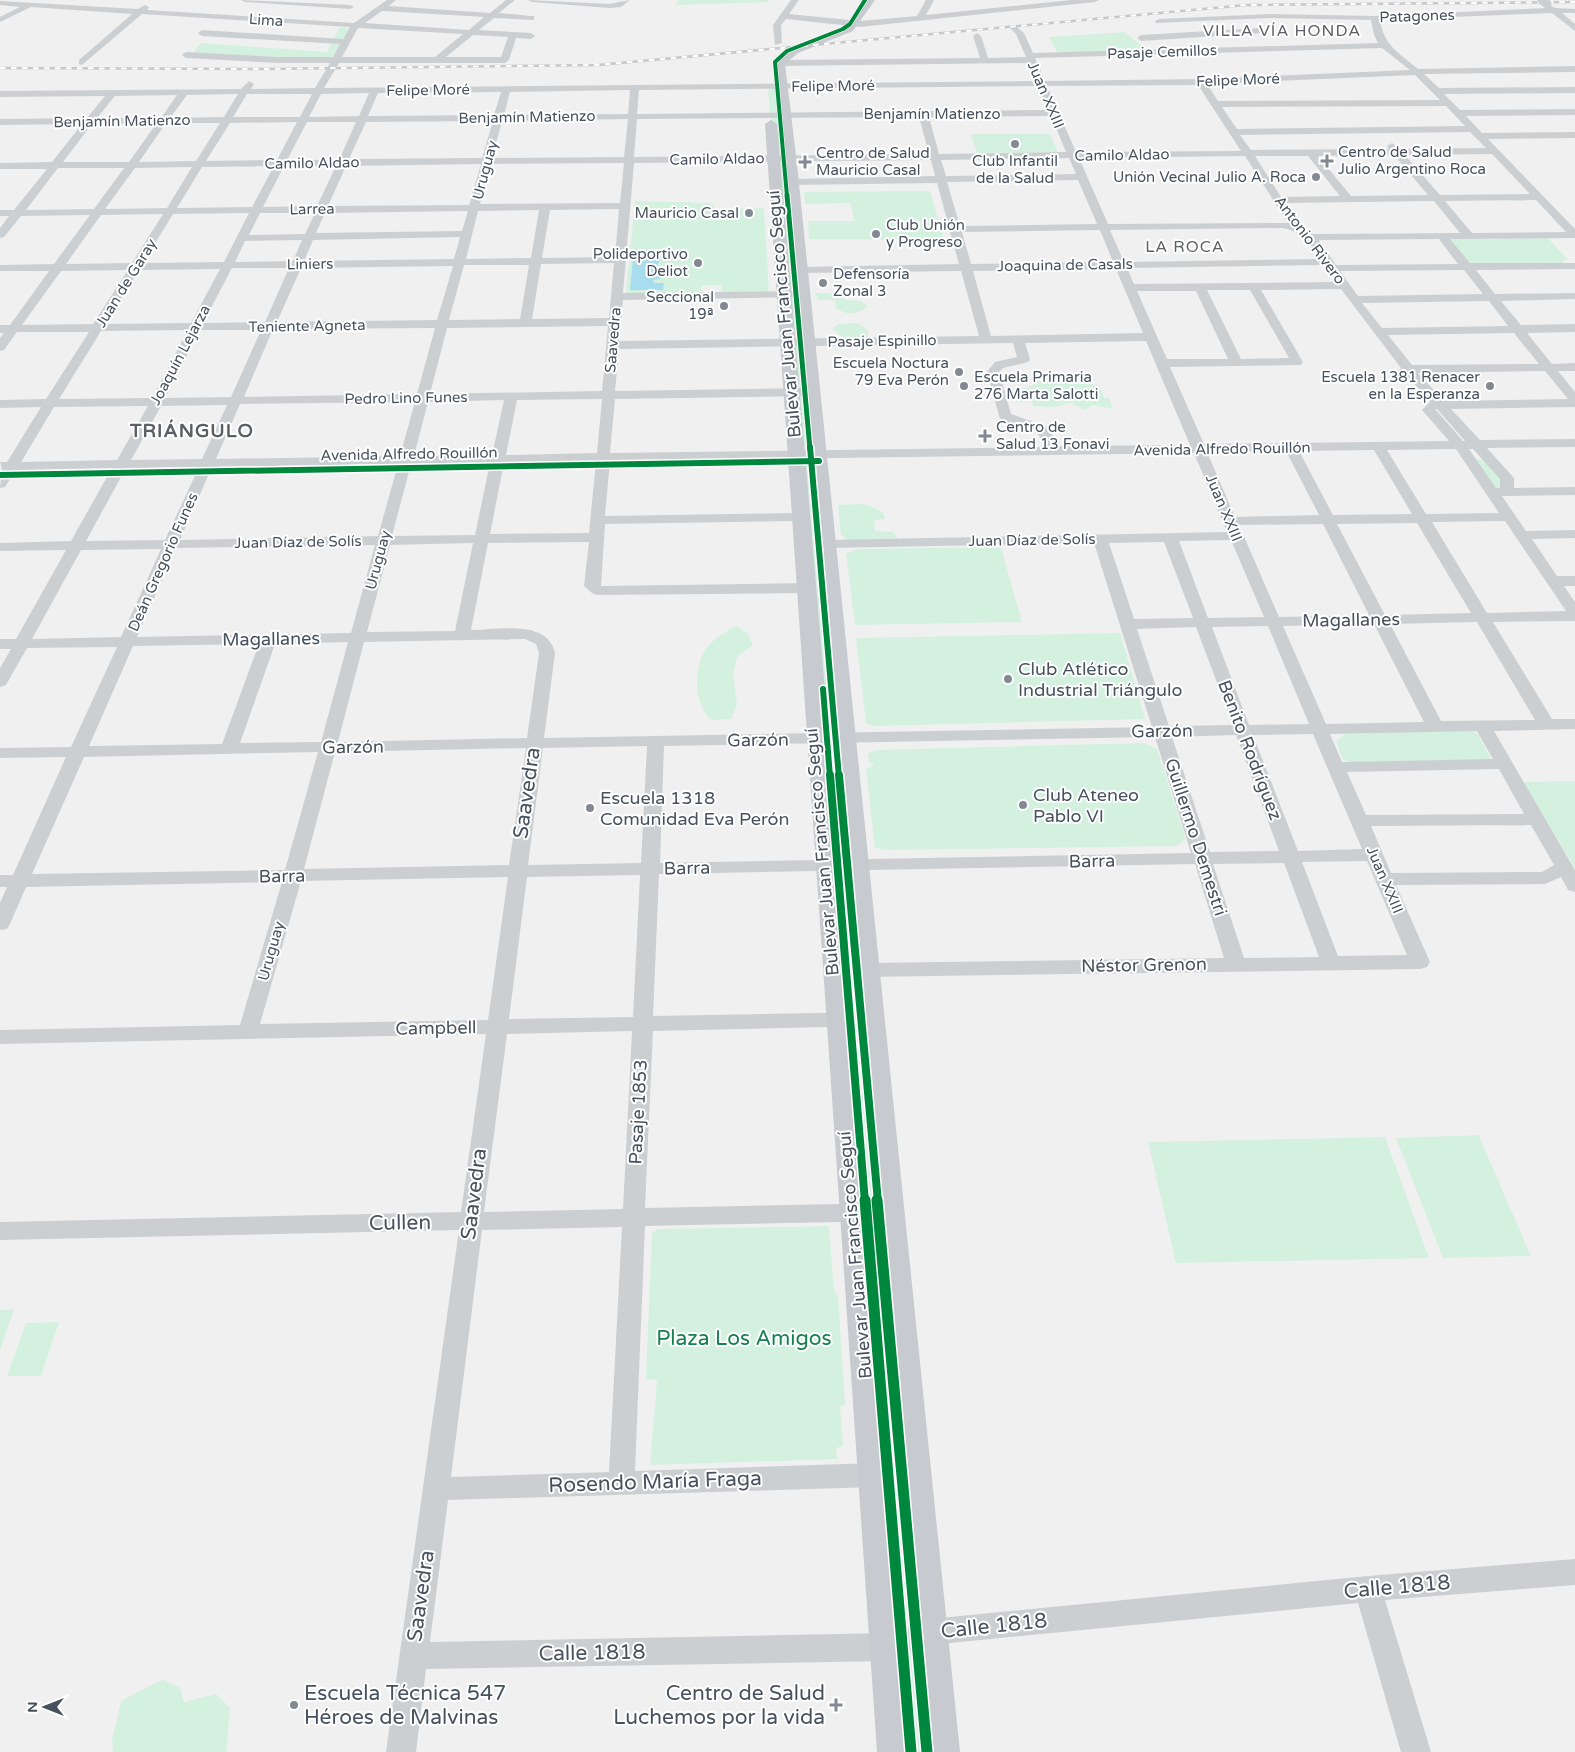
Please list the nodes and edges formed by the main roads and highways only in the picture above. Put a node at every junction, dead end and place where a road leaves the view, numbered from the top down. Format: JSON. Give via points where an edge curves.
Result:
{"nodes":[{"id":1,"x":856,"y":0,"type":"edge"},
{"id":2,"x":870,"y":0,"type":"edge"},
{"id":3,"x":777,"y":115,"type":"junction"},
{"id":4,"x":832,"y":739,"type":"junction"},
{"id":5,"x":896,"y":1752,"type":"edge"},
{"id":6,"x":941,"y":1752,"type":"edge"}],
"edges":[{"from":1,"to":3,"type":"main road","name":"Bulevar Juan Francisco Seguí","via":[[842,21],[826,33],[774,52],[767,62],[768,86]]},
{"from":2,"to":3,"type":"main road","name":"Bulevar Juan Francisco Seguí","via":[[854,24],[842,33],[791,52],[780,67],[782,86]]},
{"from":3,"to":4,"type":"main road","name":"Bulevar Juan Francisco Seguí","via":[[774,158],[807,588]]},
{"from":3,"to":4,"type":"main road","name":"Bulevar Juan Francisco Seguí","via":[[790,158],[793,182],[827,544]]},
{"from":4,"to":5,"type":"main road","name":"Bulevar Juan Francisco Seguí","via":[[828,866]]},
{"from":4,"to":6,"type":"main road","name":"Bulevar Juan Francisco Seguí","via":[[858,865]]}]}
